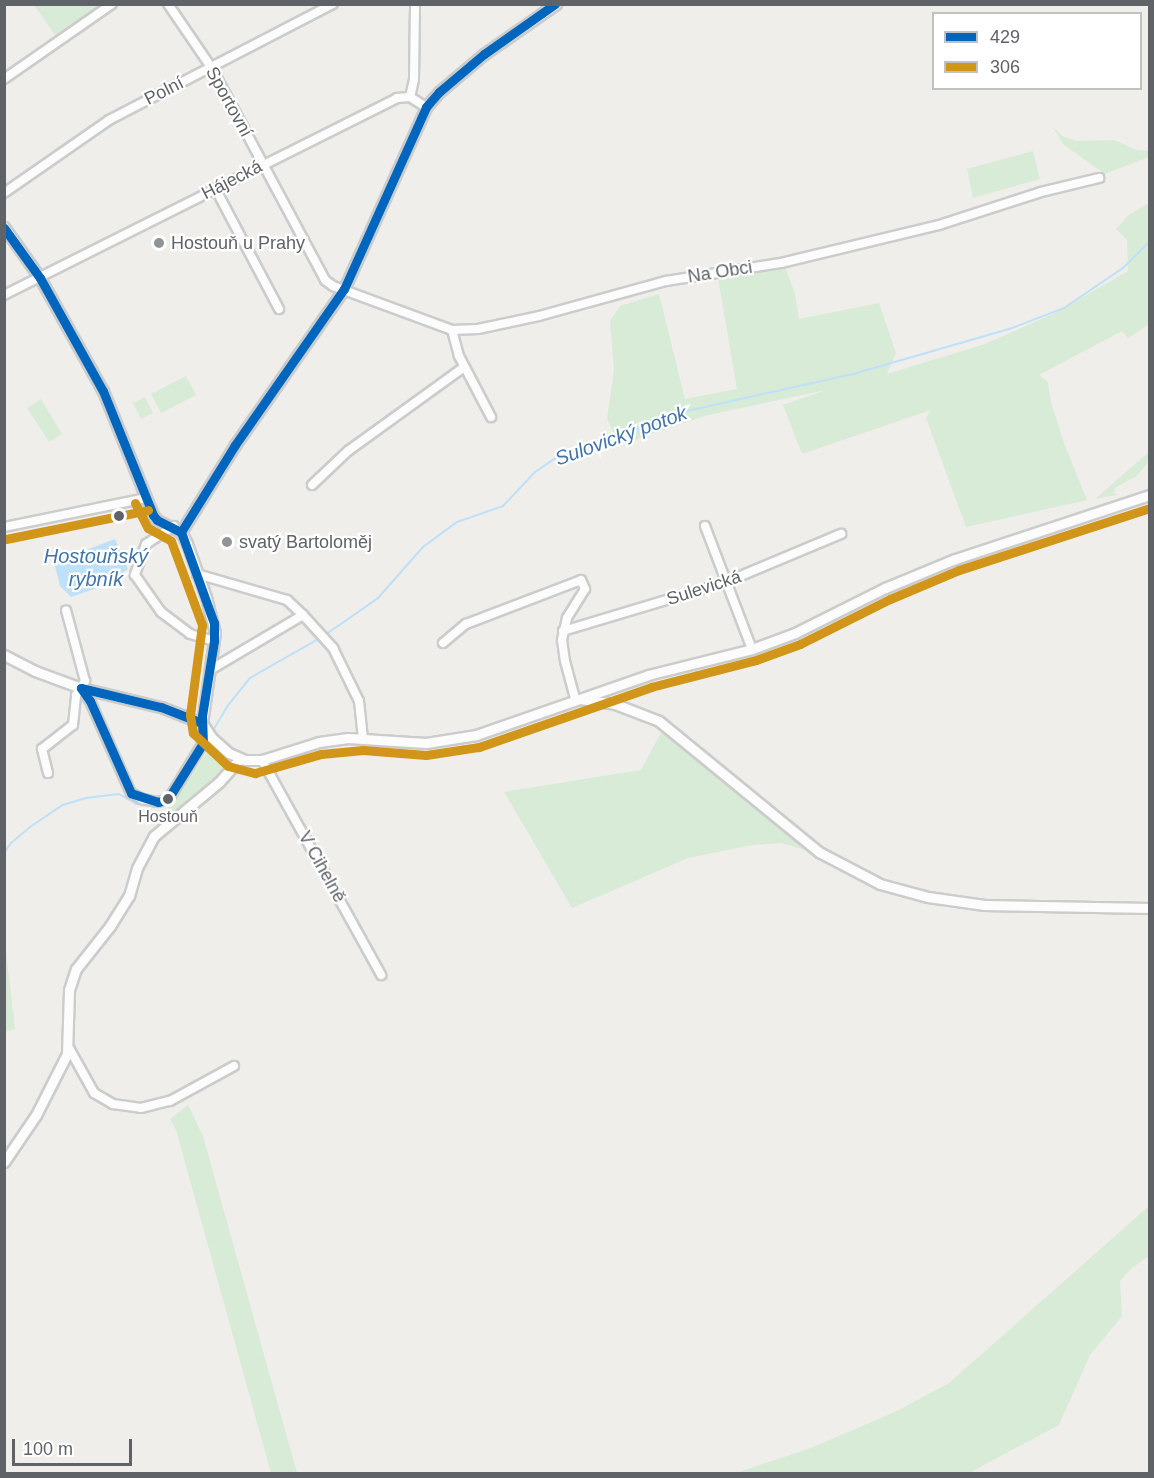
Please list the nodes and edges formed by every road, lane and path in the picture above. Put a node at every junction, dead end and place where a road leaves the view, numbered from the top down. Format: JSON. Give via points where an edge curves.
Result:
{"nodes":[{"id":1,"x":112,"y":4,"type":"edge"},
{"id":2,"x":168,"y":4,"type":"edge"},
{"id":3,"x":333,"y":4,"type":"edge"},
{"id":4,"x":415,"y":4,"type":"edge"},
{"id":5,"x":555,"y":5,"type":"edge"},
{"id":6,"x":211,"y":67,"type":"junction"},
{"id":7,"x":4,"y":79,"type":"edge"},
{"id":8,"x":410,"y":97,"type":"junction"},
{"id":9,"x":426,"y":107,"type":"junction"},
{"id":10,"x":263,"y":164,"type":"junction"},
{"id":11,"x":1099,"y":178,"type":"dead end"},
{"id":12,"x":215,"y":188,"type":"junction"},
{"id":13,"x":4,"y":193,"type":"edge"},
{"id":14,"x":4,"y":227,"type":"edge"},
{"id":15,"x":40,"y":278,"type":"junction"},
{"id":16,"x":344,"y":289,"type":"junction"},
{"id":17,"x":4,"y":295,"type":"edge"},
{"id":18,"x":279,"y":309,"type":"dead end"},
{"id":19,"x":452,"y":330,"type":"junction"},
{"id":20,"x":464,"y":367,"type":"junction"},
{"id":21,"x":491,"y":417,"type":"dead end"},
{"id":22,"x":312,"y":485,"type":"dead end"},
{"id":23,"x":1149,"y":495,"type":"edge"},
{"id":24,"x":146,"y":498,"type":"junction"},
{"id":25,"x":705,"y":526,"type":"dead end"},
{"id":26,"x":4,"y":527,"type":"edge"},
{"id":27,"x":177,"y":529,"type":"junction"},
{"id":28,"x":841,"y":534,"type":"dead end"},
{"id":29,"x":197,"y":574,"type":"junction"},
{"id":30,"x":726,"y":582,"type":"junction"},
{"id":31,"x":66,"y":610,"type":"dead end"},
{"id":32,"x":303,"y":615,"type":"junction"},
{"id":33,"x":563,"y":631,"type":"junction"},
{"id":34,"x":214,"y":641,"type":"junction"},
{"id":35,"x":443,"y":643,"type":"dead end"},
{"id":36,"x":752,"y":649,"type":"junction"},
{"id":37,"x":4,"y":655,"type":"edge"},
{"id":38,"x":210,"y":670,"type":"junction"},
{"id":39,"x":81,"y":688,"type":"junction"},
{"id":40,"x":575,"y":699,"type":"junction"},
{"id":41,"x":202,"y":723,"type":"junction"},
{"id":42,"x":363,"y":738,"type":"junction"},
{"id":43,"x":240,"y":759,"type":"junction"},
{"id":44,"x":262,"y":760,"type":"junction"},
{"id":45,"x":48,"y":773,"type":"dead end"},
{"id":46,"x":1149,"y":908,"type":"edge"},
{"id":47,"x":381,"y":975,"type":"dead end"},
{"id":48,"x":69,"y":1048,"type":"junction"},
{"id":49,"x":234,"y":1066,"type":"dead end"},
{"id":50,"x":4,"y":1162,"type":"edge"}],
"edges":[{"from":1,"to":7,"type":"street"},
{"from":2,"to":6,"type":"street","name":"Sportovní"},
{"from":3,"to":6,"type":"street","name":"Polní"},
{"from":4,"to":8,"type":"street","via":[[414,79]]},
{"from":5,"to":9,"type":"street","via":[[483,54]]},
{"from":6,"to":10,"type":"street","name":"Sportovní"},
{"from":6,"to":13,"type":"street","name":"Polní","via":[[109,120]]},
{"from":8,"to":9,"type":"street"},
{"from":8,"to":10,"type":"street","name":"Hájecká","via":[[397,98]]},
{"from":9,"to":16,"type":"street"},
{"from":10,"to":12,"type":"street","name":"Hájecká"},
{"from":10,"to":16,"type":"street","name":"Sportovní","via":[[324,280]]},
{"from":11,"to":19,"type":"street","name":"Na Obci","via":[[1029,195],[939,225],[780,262],[666,281],[489,327]]},
{"from":12,"to":15,"type":"street","name":"Hájecká"},
{"from":12,"to":18,"type":"street"},
{"from":14,"to":15,"type":"street"},
{"from":15,"to":17,"type":"street","name":"Hájecká"},
{"from":15,"to":24,"type":"street","via":[[103,391]]},
{"from":16,"to":19,"type":"street","name":"Na Obci"},
{"from":16,"to":27,"type":"street"},
{"from":19,"to":20,"type":"street"},
{"from":20,"to":21,"type":"street"},
{"from":20,"to":22,"type":"street","via":[[348,451]]},
{"from":23,"to":36,"type":"street","via":[[955,559]]},
{"from":24,"to":26,"type":"street"},
{"from":24,"to":27,"type":"street","via":[[157,520]]},
{"from":25,"to":30,"type":"street"},
{"from":27,"to":29,"type":"street"},
{"from":27,"to":34,"type":"street","via":[[146,544],[135,575],[161,612],[190,634]]},
{"from":28,"to":30,"type":"street","name":"Sulevická"},
{"from":29,"to":32,"type":"street","via":[[287,600]]},
{"from":29,"to":34,"type":"street","via":[[214,623]]},
{"from":30,"to":33,"type":"street","name":"Sulevická"},
{"from":30,"to":36,"type":"street"},
{"from":31,"to":39,"type":"street","via":[[85,681]]},
{"from":32,"to":38,"type":"street"},
{"from":32,"to":42,"type":"street","via":[[333,648],[359,701]]},
{"from":33,"to":35,"type":"street","via":[[583,594],[581,580],[466,624]]},
{"from":33,"to":40,"type":"street","via":[[565,661]]},
{"from":34,"to":38,"type":"street"},
{"from":36,"to":40,"type":"street","via":[[648,675]]},
{"from":37,"to":39,"type":"street"},
{"from":38,"to":41,"type":"street"},
{"from":39,"to":41,"type":"street","via":[[161,707]]},
{"from":39,"to":41,"type":"street","via":[[131,793],[142,799],[158,802],[172,794],[203,743]]},
{"from":39,"to":45,"type":"street","via":[[76,695],[73,724],[42,748]]},
{"from":40,"to":42,"type":"street","via":[[476,735],[426,743]]},
{"from":40,"to":46,"type":"street","via":[[615,704],[659,721],[819,852],[880,884],[928,897],[984,904]]},
{"from":41,"to":43,"type":"street","via":[[212,737]]},
{"from":42,"to":44,"type":"street","via":[[319,742]]},
{"from":43,"to":44,"type":"street"},
{"from":43,"to":48,"type":"street","via":[[219,782],[154,836],[137,868],[129,896],[73,974]]},
{"from":44,"to":47,"type":"street","name":"V Cihelně"},
{"from":48,"to":49,"type":"street","via":[[94,1093],[113,1104],[141,1108],[170,1101]]},
{"from":48,"to":50,"type":"street","via":[[36,1115]]}]}
